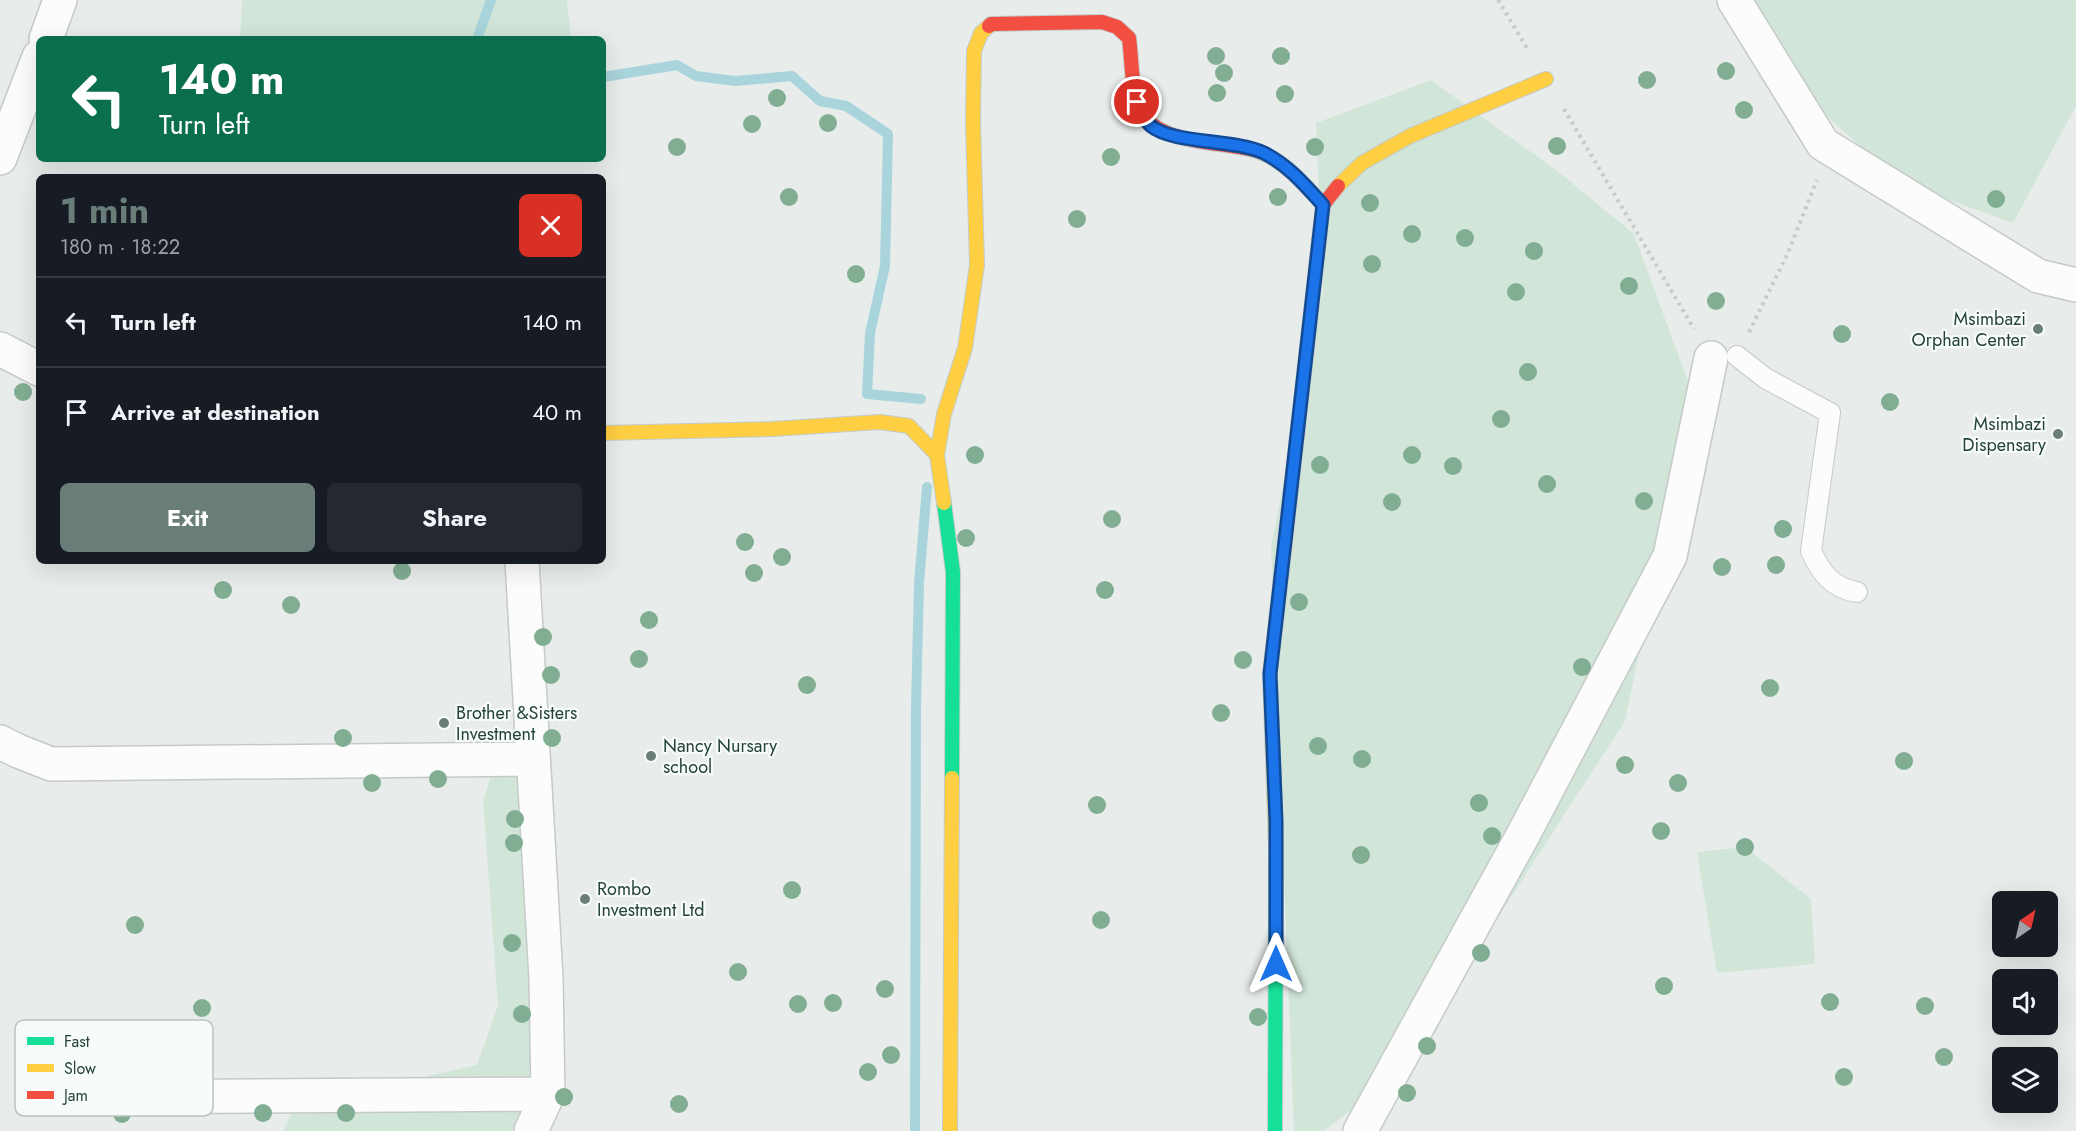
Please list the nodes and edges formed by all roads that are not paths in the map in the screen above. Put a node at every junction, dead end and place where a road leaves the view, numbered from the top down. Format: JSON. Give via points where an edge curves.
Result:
{"nodes":[{"id":1,"x":60,"y":0,"type":"edge"},
{"id":2,"x":1734,"y":0,"type":"edge"},
{"id":3,"x":47,"y":36,"type":"edge"},
{"id":4,"x":36,"y":65,"type":"edge"},
{"id":5,"x":1546,"y":79,"type":"road end"},
{"id":6,"x":0,"y":158,"type":"edge"},
{"id":7,"x":1323,"y":205,"type":"junction"},
{"id":8,"x":2076,"y":285,"type":"edge"},
{"id":9,"x":0,"y":349,"type":"edge"},
{"id":10,"x":1724,"y":357,"type":"joint"},
{"id":11,"x":36,"y":367,"type":"edge"},
{"id":12,"x":606,"y":433,"type":"edge"},
{"id":13,"x":937,"y":454,"type":"junction"},
{"id":14,"x":522,"y":564,"type":"edge"},
{"id":15,"x":1857,"y":592,"type":"dead end"},
{"id":16,"x":0,"y":742,"type":"edge"},
{"id":17,"x":533,"y":759,"type":"junction"},
{"id":18,"x":548,"y":1094,"type":"junction"},
{"id":19,"x":213,"y":1096,"type":"edge"},
{"id":20,"x":531,"y":1131,"type":"edge"},
{"id":21,"x":950,"y":1131,"type":"edge"},
{"id":22,"x":1275,"y":1131,"type":"edge"},
{"id":23,"x":1360,"y":1131,"type":"edge"}],
"edges":[{"from":1,"to":3,"type":"street"},
{"from":2,"to":8,"type":"street","via":[[1822,144],[2038,276]]},
{"from":4,"to":6,"type":"street"},
{"from":5,"to":7,"type":"street","via":[[1410,136],[1362,163],[1343,179]]},
{"from":7,"to":13,"type":"street","via":[[1281,163],[1263,153],[1152,127],[1137,102],[1129,38],[1116,26],[1102,22],[991,24],[981,33],[974,51],[977,265],[965,348],[944,414]]},
{"from":7,"to":22,"type":"street","via":[[1270,674],[1276,821]]},
{"from":9,"to":11,"type":"street"},
{"from":10,"to":15,"type":"lane","via":[[1830,413],[1811,551],[1821,572],[1844,590]]},
{"from":10,"to":23,"type":"street","via":[[1670,556],[1523,835]]},
{"from":12,"to":13,"type":"street","via":[[880,422],[909,426]]},
{"from":13,"to":21,"type":"street","via":[[953,572]]},
{"from":14,"to":17,"type":"street"},
{"from":16,"to":17,"type":"street","via":[[51,764]]},
{"from":17,"to":18,"type":"street","via":[[546,978]]},
{"from":18,"to":19,"type":"street"},
{"from":18,"to":20,"type":"street"}]}
